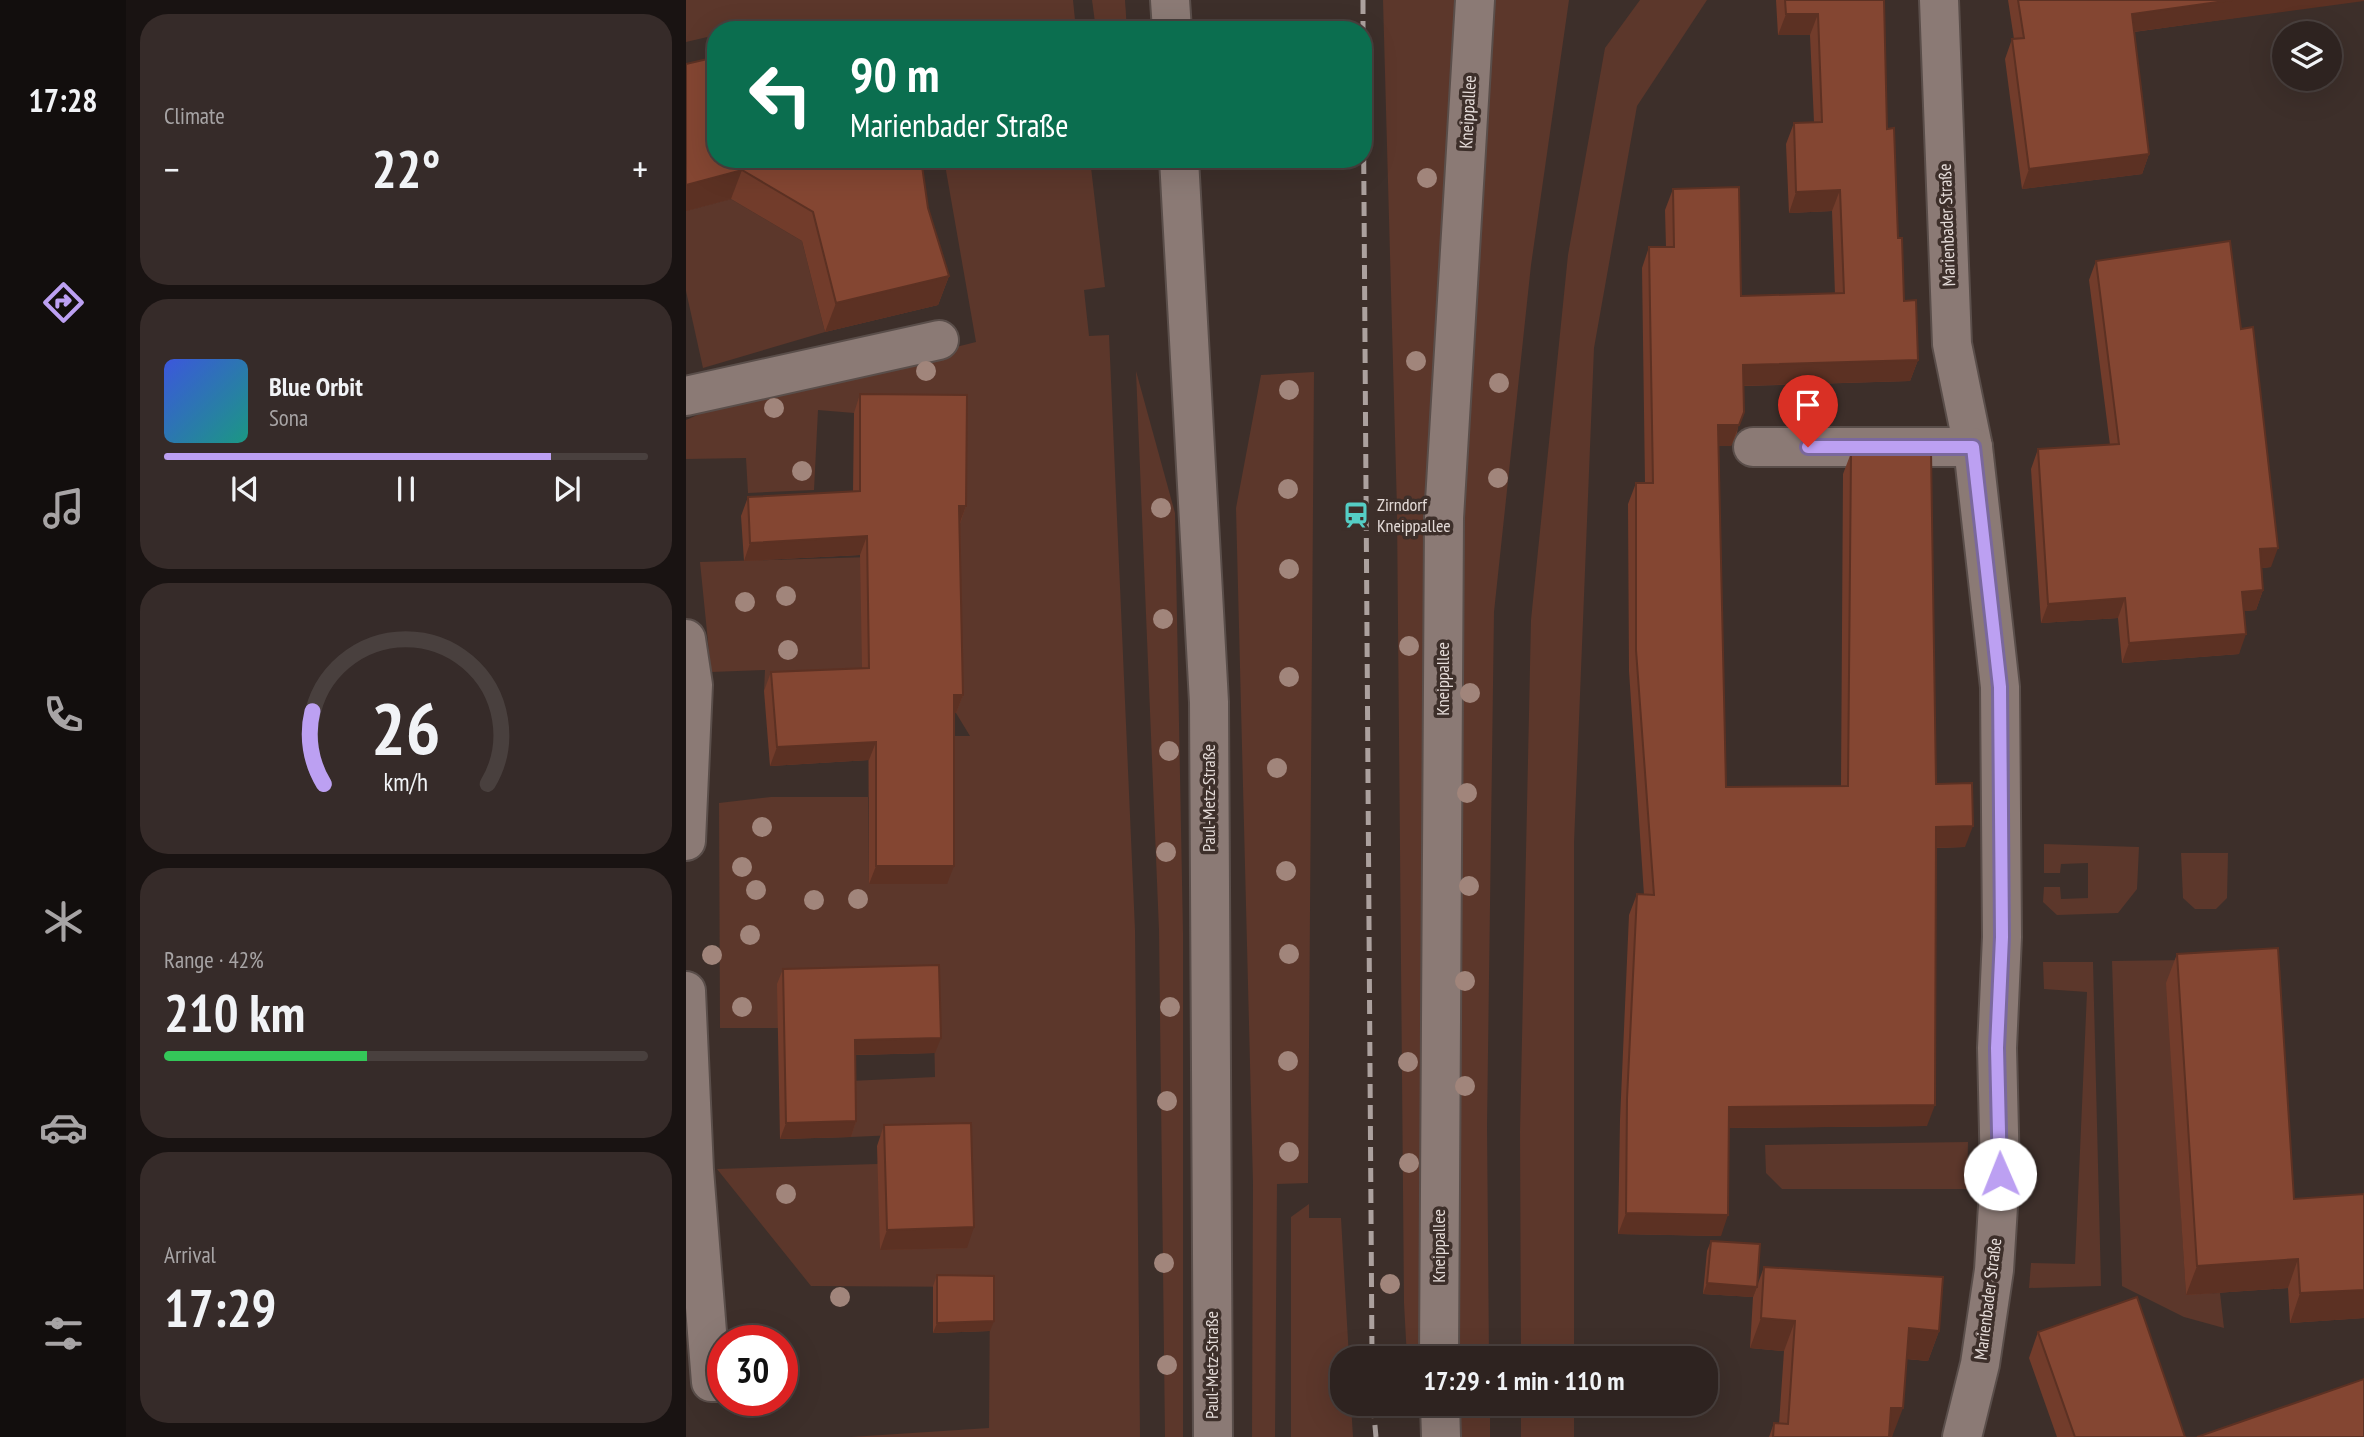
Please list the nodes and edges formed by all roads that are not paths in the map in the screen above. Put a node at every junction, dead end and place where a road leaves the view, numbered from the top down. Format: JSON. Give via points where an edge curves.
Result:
{"nodes":[{"id":1,"x":1170,"y":0,"type":"edge"},
{"id":2,"x":1475,"y":0,"type":"edge"},
{"id":3,"x":1939,"y":0,"type":"edge"},
{"id":4,"x":1171,"y":21,"type":"edge"},
{"id":5,"x":1179,"y":168,"type":"edge"},
{"id":6,"x":939,"y":340,"type":"dead end"},
{"id":7,"x":686,"y":396,"type":"edge"},
{"id":8,"x":1753,"y":447,"type":"dead end"},
{"id":9,"x":1973,"y":447,"type":"junction"},
{"id":10,"x":686,"y":639,"type":"edge"},
{"id":11,"x":686,"y":841,"type":"edge"},
{"id":12,"x":686,"y":991,"type":"edge"},
{"id":13,"x":707,"y":1332,"type":"edge"},
{"id":14,"x":1439,"y":1346,"type":"edge"},
{"id":15,"x":1440,"y":1416,"type":"edge"},
{"id":16,"x":1213,"y":1437,"type":"edge"},
{"id":17,"x":1441,"y":1437,"type":"edge"},
{"id":18,"x":1962,"y":1437,"type":"edge"}],
"edges":[{"from":1,"to":4,"type":"street"},
{"from":2,"to":14,"type":"street","name":"Kneippallee","via":[[1444,518]]},
{"from":3,"to":9,"type":"street","name":"Marienbader Straße","via":[[1952,344]]},
{"from":5,"to":16,"type":"street","name":"Paul-Metz-Straße","via":[[1209,702]]},
{"from":6,"to":7,"type":"street"},
{"from":8,"to":9,"type":"street"},
{"from":9,"to":18,"type":"street","name":"Marienbader Straße","via":[[2000,687],[2000,1174],[1994,1270],[1980,1364]]},
{"from":10,"to":11,"type":"street","via":[[693,685]]},
{"from":12,"to":13,"type":"street"},
{"from":15,"to":17,"type":"street"}]}
